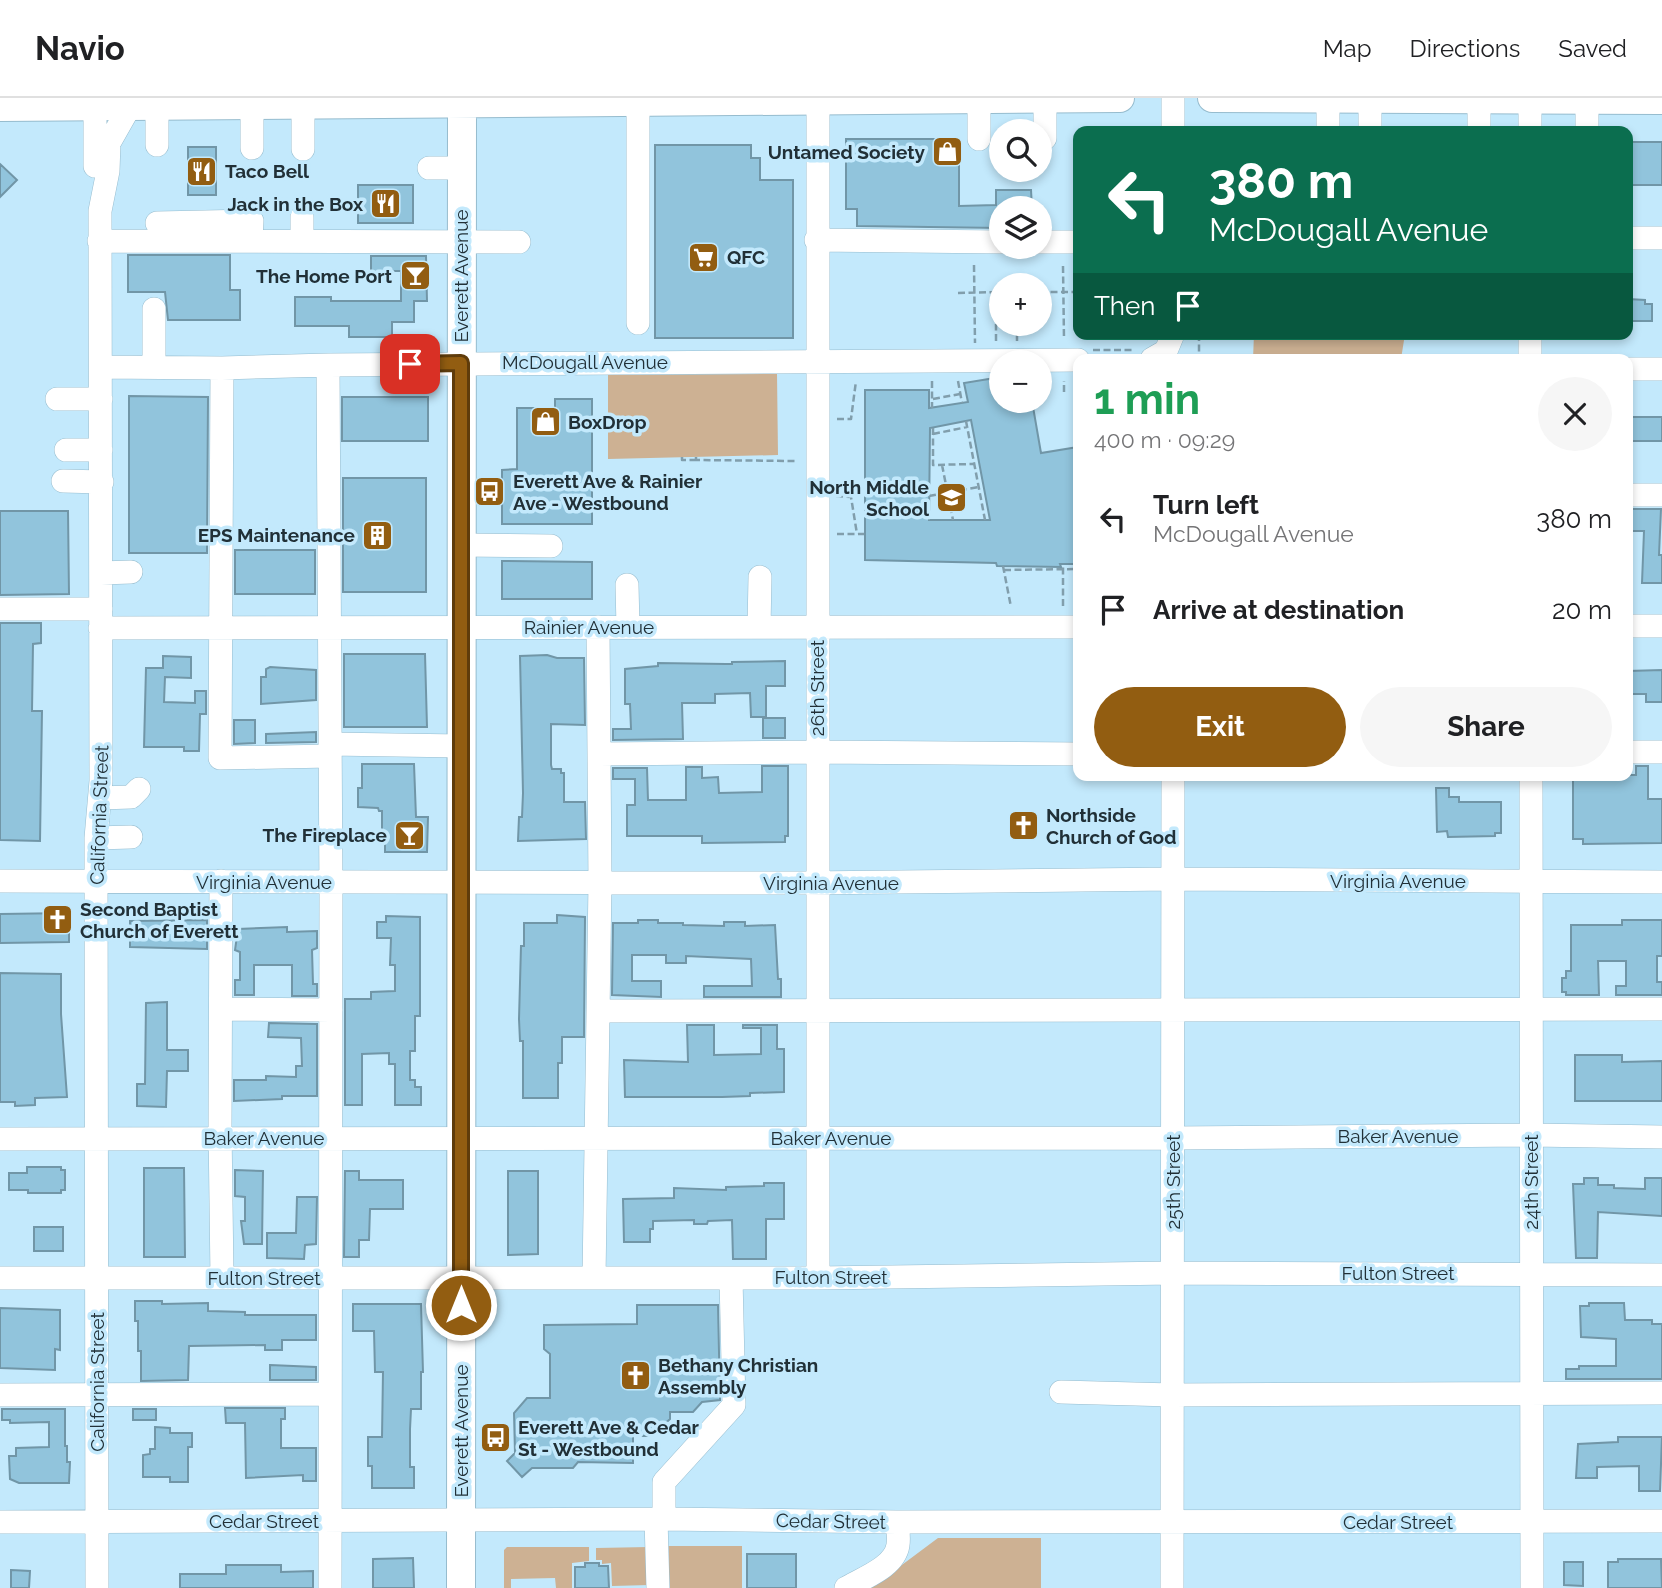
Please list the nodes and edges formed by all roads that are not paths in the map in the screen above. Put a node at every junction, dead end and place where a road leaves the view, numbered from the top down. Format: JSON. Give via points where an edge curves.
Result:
{"nodes":[{"id":1,"x":1019,"y":98,"type":"edge"},
{"id":2,"x":1120,"y":98,"type":"edge"},
{"id":3,"x":1173,"y":98,"type":"edge"},
{"id":4,"x":1212,"y":98,"type":"edge"},
{"id":5,"x":727,"y":99,"type":"edge"},
{"id":6,"x":818,"y":99,"type":"edge"},
{"id":7,"x":979,"y":99,"type":"edge"},
{"id":8,"x":1045,"y":99,"type":"edge"},
{"id":9,"x":1328,"y":99,"type":"edge"},
{"id":10,"x":1377,"y":99,"type":"edge"},
{"id":11,"x":1530,"y":99,"type":"edge"},
{"id":12,"x":461,"y":100,"type":"edge"},
{"id":13,"x":582,"y":100,"type":"edge"},
{"id":14,"x":645,"y":100,"type":"edge"},
{"id":15,"x":1479,"y":100,"type":"junction"},
{"id":16,"x":1587,"y":100,"type":"junction"},
{"id":17,"x":1662,"y":100,"type":"edge"},
{"id":18,"x":343,"y":101,"type":"edge"},
{"id":19,"x":375,"y":101,"type":"edge"},
{"id":20,"x":59,"y":102,"type":"edge"},
{"id":21,"x":99,"y":103,"type":"edge"},
{"id":22,"x":303,"y":104,"type":"junction"},
{"id":23,"x":252,"y":105,"type":"junction"},
{"id":24,"x":144,"y":106,"type":"junction"},
{"id":25,"x":0,"y":107,"type":"edge"},
{"id":26,"x":1045,"y":119,"type":"edge"},
{"id":27,"x":1173,"y":126,"type":"edge"},
{"id":28,"x":1328,"y":126,"type":"edge"},
{"id":29,"x":1371,"y":126,"type":"edge"},
{"id":30,"x":1479,"y":126,"type":"edge"},
{"id":31,"x":1530,"y":126,"type":"edge"},
{"id":32,"x":1587,"y":126,"type":"edge"},
{"id":33,"x":979,"y":139,"type":"dead end"},
{"id":34,"x":158,"y":145,"type":"dead end"},
{"id":35,"x":252,"y":148,"type":"dead end"},
{"id":36,"x":303,"y":149,"type":"dead end"},
{"id":37,"x":429,"y":168,"type":"dead end"},
{"id":38,"x":461,"y":168,"type":"junction"},
{"id":39,"x":100,"y":211,"type":"junction"},
{"id":40,"x":302,"y":216,"type":"dead end"},
{"id":41,"x":157,"y":223,"type":"dead end"},
{"id":42,"x":987,"y":238,"type":"edge"},
{"id":43,"x":1633,"y":238,"type":"edge"},
{"id":44,"x":1662,"y":238,"type":"edge"},
{"id":45,"x":1052,"y":239,"type":"edge"},
{"id":46,"x":251,"y":240,"type":"junction"},
{"id":47,"x":302,"y":240,"type":"junction"},
{"id":48,"x":816,"y":240,"type":"junction"},
{"id":49,"x":99,"y":241,"type":"junction"},
{"id":50,"x":1073,"y":241,"type":"edge"},
{"id":51,"x":461,"y":242,"type":"junction"},
{"id":52,"x":519,"y":242,"type":"dead end"},
{"id":53,"x":154,"y":309,"type":"dead end"},
{"id":54,"x":638,"y":323,"type":"dead end"},
{"id":55,"x":1171,"y":340,"type":"edge"},
{"id":56,"x":1161,"y":354,"type":"edge"},
{"id":57,"x":1071,"y":360,"type":"edge"},
{"id":58,"x":817,"y":361,"type":"junction"},
{"id":59,"x":461,"y":363,"type":"junction"},
{"id":60,"x":328,"y":365,"type":"junction"},
{"id":61,"x":101,"y":367,"type":"junction"},
{"id":62,"x":154,"y":367,"type":"junction"},
{"id":63,"x":222,"y":368,"type":"junction"},
{"id":64,"x":1633,"y":369,"type":"edge"},
{"id":65,"x":1662,"y":369,"type":"edge"},
{"id":66,"x":101,"y":399,"type":"junction"},
{"id":67,"x":57,"y":400,"type":"dead end"},
{"id":68,"x":66,"y":450,"type":"dead end"},
{"id":69,"x":101,"y":450,"type":"junction"},
{"id":70,"x":63,"y":481,"type":"dead end"},
{"id":71,"x":102,"y":482,"type":"junction"},
{"id":72,"x":1633,"y":495,"type":"edge"},
{"id":73,"x":1662,"y":495,"type":"edge"},
{"id":74,"x":461,"y":545,"type":"junction"},
{"id":75,"x":551,"y":546,"type":"dead end"},
{"id":76,"x":131,"y":572,"type":"dead end"},
{"id":77,"x":101,"y":573,"type":"junction"},
{"id":78,"x":760,"y":577,"type":"dead end"},
{"id":79,"x":627,"y":585,"type":"dead end"},
{"id":80,"x":0,"y":609,"type":"edge"},
{"id":81,"x":1071,"y":618,"type":"edge"},
{"id":82,"x":100,"y":619,"type":"junction"},
{"id":83,"x":1633,"y":626,"type":"edge"},
{"id":84,"x":1662,"y":626,"type":"edge"},
{"id":85,"x":598,"y":627,"type":"junction"},
{"id":86,"x":628,"y":627,"type":"junction"},
{"id":87,"x":759,"y":627,"type":"junction"},
{"id":88,"x":817,"y":627,"type":"junction"},
{"id":89,"x":221,"y":628,"type":"junction"},
{"id":90,"x":329,"y":628,"type":"junction"},
{"id":91,"x":461,"y":628,"type":"junction"},
{"id":92,"x":461,"y":746,"type":"junction"},
{"id":93,"x":330,"y":750,"type":"junction"},
{"id":94,"x":817,"y":752,"type":"junction"},
{"id":95,"x":1633,"y":752,"type":"edge"},
{"id":96,"x":1662,"y":752,"type":"edge"},
{"id":97,"x":599,"y":754,"type":"junction"},
{"id":98,"x":1073,"y":754,"type":"edge"},
{"id":99,"x":1173,"y":781,"type":"edge"},
{"id":100,"x":1531,"y":781,"type":"edge"},
{"id":101,"x":138,"y":789,"type":"dead end"},
{"id":102,"x":100,"y":798,"type":"junction"},
{"id":103,"x":131,"y":836,"type":"dead end"},
{"id":104,"x":96,"y":838,"type":"junction"},
{"id":105,"x":1172,"y":879,"type":"junction"},
{"id":106,"x":0,"y":881,"type":"edge"},
{"id":107,"x":97,"y":881,"type":"junction"},
{"id":108,"x":221,"y":881,"type":"junction"},
{"id":109,"x":1531,"y":881,"type":"junction"},
{"id":110,"x":331,"y":882,"type":"junction"},
{"id":111,"x":1662,"y":882,"type":"edge"},
{"id":112,"x":461,"y":883,"type":"junction"},
{"id":113,"x":600,"y":883,"type":"junction"},
{"id":114,"x":817,"y":883,"type":"junction"},
{"id":115,"x":221,"y":1009,"type":"junction"},
{"id":116,"x":1662,"y":1009,"type":"edge"},
{"id":117,"x":331,"y":1010,"type":"junction"},
{"id":118,"x":817,"y":1010,"type":"junction"},
{"id":119,"x":1173,"y":1010,"type":"junction"},
{"id":120,"x":1531,"y":1010,"type":"junction"},
{"id":121,"x":598,"y":1011,"type":"junction"},
{"id":122,"x":1531,"y":1135,"type":"junction"},
{"id":123,"x":1662,"y":1137,"type":"edge"},
{"id":124,"x":97,"y":1138,"type":"junction"},
{"id":125,"x":220,"y":1138,"type":"junction"},
{"id":126,"x":330,"y":1138,"type":"junction"},
{"id":127,"x":597,"y":1138,"type":"junction"},
{"id":128,"x":1173,"y":1138,"type":"junction"},
{"id":129,"x":0,"y":1139,"type":"edge"},
{"id":130,"x":461,"y":1139,"type":"junction"},
{"id":131,"x":818,"y":1139,"type":"junction"},
{"id":132,"x":1173,"y":1273,"type":"junction"},
{"id":133,"x":1531,"y":1273,"type":"junction"},
{"id":134,"x":1662,"y":1275,"type":"edge"},
{"id":135,"x":97,"y":1277,"type":"junction"},
{"id":136,"x":0,"y":1278,"type":"edge"},
{"id":137,"x":222,"y":1278,"type":"junction"},
{"id":138,"x":330,"y":1278,"type":"junction"},
{"id":139,"x":461,"y":1278,"type":"junction"},
{"id":140,"x":594,"y":1278,"type":"junction"},
{"id":141,"x":731,"y":1278,"type":"junction"},
{"id":142,"x":818,"y":1278,"type":"junction"},
{"id":143,"x":1061,"y":1392,"type":"dead end"},
{"id":144,"x":1662,"y":1393,"type":"edge"},
{"id":145,"x":330,"y":1394,"type":"junction"},
{"id":146,"x":1531,"y":1394,"type":"junction"},
{"id":147,"x":0,"y":1395,"type":"edge"},
{"id":148,"x":97,"y":1395,"type":"junction"},
{"id":149,"x":1172,"y":1395,"type":"junction"},
{"id":150,"x":660,"y":1519,"type":"junction"},
{"id":151,"x":461,"y":1520,"type":"junction"},
{"id":152,"x":330,"y":1521,"type":"junction"},
{"id":153,"x":1172,"y":1521,"type":"junction"},
{"id":154,"x":1662,"y":1521,"type":"edge"},
{"id":155,"x":0,"y":1522,"type":"edge"},
{"id":156,"x":97,"y":1522,"type":"junction"},
{"id":157,"x":897,"y":1522,"type":"junction"},
{"id":158,"x":1531,"y":1522,"type":"junction"},
{"id":159,"x":97,"y":1588,"type":"edge"},
{"id":160,"x":330,"y":1588,"type":"edge"},
{"id":161,"x":461,"y":1588,"type":"edge"},
{"id":162,"x":658,"y":1588,"type":"edge"},
{"id":163,"x":846,"y":1588,"type":"edge"},
{"id":164,"x":1172,"y":1588,"type":"edge"},
{"id":165,"x":1532,"y":1588,"type":"edge"}],
"edges":[{"from":1,"to":7,"type":"main road"},
{"from":1,"to":8,"type":"main road"},
{"from":2,"to":8,"type":"main road"},
{"from":3,"to":27,"type":"street"},
{"from":4,"to":9,"type":"main road"},
{"from":5,"to":6,"type":"main road"},
{"from":5,"to":14,"type":"main road"},
{"from":6,"to":7,"type":"main road"},
{"from":6,"to":48,"type":"street","name":"26th Street"},
{"from":7,"to":33,"type":"street"},
{"from":8,"to":26,"type":"street"},
{"from":9,"to":10,"type":"main road"},
{"from":9,"to":28,"type":"street"},
{"from":10,"to":15,"type":"main road"},
{"from":10,"to":29,"type":"street"},
{"from":11,"to":15,"type":"main road"},
{"from":11,"to":16,"type":"main road"},
{"from":11,"to":31,"type":"street"},
{"from":12,"to":13,"type":"main road"},
{"from":12,"to":19,"type":"main road"},
{"from":12,"to":38,"type":"main road","name":"Everett Avenue"},
{"from":13,"to":14,"type":"main road"},
{"from":14,"to":54,"type":"street"},
{"from":15,"to":30,"type":"street"},
{"from":16,"to":17,"type":"main road"},
{"from":16,"to":32,"type":"street"},
{"from":18,"to":19,"type":"main road"},
{"from":18,"to":22,"type":"main road"},
{"from":20,"to":21,"type":"main road"},
{"from":20,"to":25,"type":"main road"},
{"from":21,"to":24,"type":"main road"},
{"from":21,"to":39,"type":"street","name":"California Street","via":[[94,189]]},
{"from":22,"to":23,"type":"main road"},
{"from":22,"to":36,"type":"street"},
{"from":23,"to":24,"type":"main road"},
{"from":23,"to":35,"type":"street"},
{"from":24,"to":34,"type":"street"},
{"from":24,"to":39,"type":"street","name":"California Street","via":[[109,144]]},
{"from":37,"to":38,"type":"street"},
{"from":38,"to":51,"type":"main road","name":"Everett Avenue"},
{"from":39,"to":49,"type":"street","name":"California Street"},
{"from":40,"to":47,"type":"street"},
{"from":41,"to":46,"type":"street","via":[[252,221]]},
{"from":42,"to":48,"type":"street"},
{"from":43,"to":44,"type":"street"},
{"from":45,"to":50,"type":"street"},
{"from":46,"to":47,"type":"street"},
{"from":46,"to":49,"type":"street"},
{"from":47,"to":51,"type":"street","via":[[357,246]]},
{"from":48,"to":58,"type":"street","name":"26th Street"},
{"from":49,"to":61,"type":"street","name":"California Street"},
{"from":51,"to":52,"type":"street"},
{"from":51,"to":59,"type":"main road","name":"Everett Avenue"},
{"from":53,"to":62,"type":"street"},
{"from":55,"to":56,"type":"street"},
{"from":57,"to":58,"type":"street","name":"McDougall Avenue"},
{"from":58,"to":59,"type":"street","name":"McDougall Avenue"},
{"from":58,"to":88,"type":"street","name":"26th Street"},
{"from":59,"to":60,"type":"street","name":"McDougall Avenue"},
{"from":59,"to":74,"type":"main road","name":"Everett Avenue"},
{"from":60,"to":63,"type":"street","name":"McDougall Avenue"},
{"from":60,"to":90,"type":"street"},
{"from":61,"to":62,"type":"street","name":"McDougall Avenue"},
{"from":61,"to":66,"type":"street","name":"California Street"},
{"from":62,"to":63,"type":"street","name":"McDougall Avenue"},
{"from":63,"to":89,"type":"street","via":[[216,572]]},
{"from":64,"to":65,"type":"street"},
{"from":66,"to":67,"type":"street"},
{"from":66,"to":69,"type":"street","name":"California Street"},
{"from":68,"to":69,"type":"street"},
{"from":69,"to":71,"type":"street","name":"California Street"},
{"from":70,"to":71,"type":"street"},
{"from":71,"to":77,"type":"street","name":"California Street"},
{"from":72,"to":73,"type":"street"},
{"from":74,"to":75,"type":"street"},
{"from":74,"to":91,"type":"main road","name":"Everett Avenue"},
{"from":76,"to":77,"type":"street"},
{"from":77,"to":82,"type":"street","name":"California Street"},
{"from":78,"to":87,"type":"street"},
{"from":79,"to":86,"type":"street"},
{"from":80,"to":82,"type":"street","name":"Rainier Avenue"},
{"from":81,"to":88,"type":"street","name":"Rainier Avenue"},
{"from":82,"to":89,"type":"street","name":"Rainier Avenue"},
{"from":82,"to":102,"type":"street","name":"California Street"},
{"from":83,"to":84,"type":"street"},
{"from":85,"to":86,"type":"street","name":"Rainier Avenue"},
{"from":85,"to":91,"type":"street","name":"Rainier Avenue"},
{"from":85,"to":97,"type":"street"},
{"from":86,"to":87,"type":"street","name":"Rainier Avenue"},
{"from":87,"to":88,"type":"street","name":"Rainier Avenue"},
{"from":88,"to":94,"type":"street","name":"26th Street"},
{"from":89,"to":90,"type":"street","name":"Rainier Avenue"},
{"from":89,"to":93,"type":"street","via":[[220,758]]},
{"from":90,"to":91,"type":"street","name":"Rainier Avenue"},
{"from":90,"to":93,"type":"street"},
{"from":91,"to":92,"type":"main road","name":"Everett Avenue"},
{"from":92,"to":93,"type":"street"},
{"from":92,"to":112,"type":"main road","name":"Everett Avenue"},
{"from":93,"to":110,"type":"street"},
{"from":94,"to":97,"type":"street"},
{"from":94,"to":98,"type":"street"},
{"from":94,"to":114,"type":"street","name":"26th Street"},
{"from":95,"to":96,"type":"street"},
{"from":97,"to":113,"type":"street"},
{"from":99,"to":105,"type":"street","name":"25th Street"},
{"from":100,"to":109,"type":"street","name":"24th Street"},
{"from":101,"to":102,"type":"street","via":[[131,797]]},
{"from":102,"to":104,"type":"street","name":"California Street"},
{"from":103,"to":104,"type":"street"},
{"from":104,"to":107,"type":"street","name":"California Street"},
{"from":105,"to":109,"type":"street","name":"Virginia Avenue"},
{"from":105,"to":114,"type":"street","name":"Virginia Avenue"},
{"from":105,"to":119,"type":"street","name":"25th Street"},
{"from":106,"to":107,"type":"street","name":"Virginia Avenue"},
{"from":107,"to":108,"type":"street","name":"Virginia Avenue"},
{"from":107,"to":124,"type":"street","name":"California Street"},
{"from":108,"to":110,"type":"street","name":"Virginia Avenue"},
{"from":108,"to":115,"type":"street"},
{"from":109,"to":111,"type":"street","name":"Virginia Avenue"},
{"from":109,"to":120,"type":"street","name":"24th Street"},
{"from":110,"to":112,"type":"street","name":"Virginia Avenue"},
{"from":110,"to":117,"type":"street"},
{"from":112,"to":113,"type":"street","name":"Virginia Avenue"},
{"from":112,"to":130,"type":"main road","name":"Everett Avenue"},
{"from":113,"to":114,"type":"street","name":"Virginia Avenue"},
{"from":113,"to":121,"type":"street"},
{"from":114,"to":118,"type":"street","name":"26th Street"},
{"from":115,"to":117,"type":"street"},
{"from":115,"to":125,"type":"street"},
{"from":116,"to":120,"type":"street"},
{"from":117,"to":126,"type":"street"},
{"from":118,"to":119,"type":"street"},
{"from":118,"to":121,"type":"street"},
{"from":118,"to":131,"type":"street","name":"26th Street"},
{"from":119,"to":120,"type":"street"},
{"from":119,"to":128,"type":"street","name":"25th Street"},
{"from":120,"to":122,"type":"street","name":"24th Street"},
{"from":121,"to":127,"type":"street"},
{"from":122,"to":123,"type":"street","name":"Baker Avenue"},
{"from":122,"to":128,"type":"street","name":"Baker Avenue"},
{"from":122,"to":133,"type":"street","name":"24th Street"},
{"from":124,"to":125,"type":"street","name":"Baker Avenue"},
{"from":124,"to":129,"type":"street","name":"Baker Avenue"},
{"from":124,"to":135,"type":"street","name":"California Street"},
{"from":125,"to":126,"type":"street","name":"Baker Avenue"},
{"from":125,"to":137,"type":"street"},
{"from":126,"to":130,"type":"street","name":"Baker Avenue"},
{"from":126,"to":138,"type":"street"},
{"from":127,"to":130,"type":"street","name":"Baker Avenue","via":[[566,1147]]},
{"from":127,"to":131,"type":"street","name":"Baker Avenue"},
{"from":127,"to":140,"type":"street"},
{"from":128,"to":131,"type":"street","name":"Baker Avenue"},
{"from":128,"to":132,"type":"street","name":"25th Street"},
{"from":130,"to":139,"type":"main road","name":"Everett Avenue"},
{"from":131,"to":142,"type":"street","name":"26th Street"},
{"from":132,"to":133,"type":"street","name":"Fulton Street"},
{"from":132,"to":142,"type":"street","name":"Fulton Street"},
{"from":132,"to":149,"type":"street","name":"25th Street"},
{"from":133,"to":134,"type":"street","name":"Fulton Street"},
{"from":133,"to":146,"type":"street","name":"24th Street"},
{"from":135,"to":136,"type":"street","name":"Fulton Street"},
{"from":135,"to":137,"type":"street","name":"Fulton Street"},
{"from":135,"to":148,"type":"street","name":"California Street"},
{"from":137,"to":138,"type":"street","name":"Fulton Street"},
{"from":138,"to":139,"type":"street","name":"Fulton Street"},
{"from":138,"to":145,"type":"street"},
{"from":139,"to":140,"type":"street","name":"Fulton Street","via":[[565,1269]]},
{"from":139,"to":151,"type":"main road","name":"Everett Avenue"},
{"from":140,"to":141,"type":"street","name":"Fulton Street"},
{"from":141,"to":142,"type":"street","name":"Fulton Street"},
{"from":141,"to":150,"type":"street","via":[[734,1405],[664,1482]]},
{"from":143,"to":149,"type":"street"},
{"from":144,"to":146,"type":"street"},
{"from":145,"to":148,"type":"street"},
{"from":145,"to":152,"type":"street"},
{"from":146,"to":149,"type":"street"},
{"from":146,"to":158,"type":"street","name":"24th Street"},
{"from":147,"to":148,"type":"street"},
{"from":148,"to":156,"type":"street","name":"California Street"},
{"from":149,"to":153,"type":"street","name":"25th Street"},
{"from":150,"to":151,"type":"street","name":"Cedar Street"},
{"from":150,"to":157,"type":"street","name":"Cedar Street"},
{"from":150,"to":162,"type":"street"},
{"from":151,"to":152,"type":"street","name":"Cedar Street"},
{"from":151,"to":161,"type":"main road","name":"Everett Avenue"},
{"from":152,"to":156,"type":"street","name":"Cedar Street"},
{"from":152,"to":160,"type":"street"},
{"from":153,"to":157,"type":"street","name":"Cedar Street"},
{"from":153,"to":158,"type":"street","name":"Cedar Street"},
{"from":153,"to":164,"type":"street","name":"25th Street"},
{"from":154,"to":158,"type":"street","name":"Cedar Street"},
{"from":155,"to":156,"type":"street","name":"Cedar Street"},
{"from":156,"to":159,"type":"street","name":"California Street"},
{"from":157,"to":163,"type":"street","via":[[894,1556]]},
{"from":158,"to":165,"type":"street","name":"24th Street"}]}
